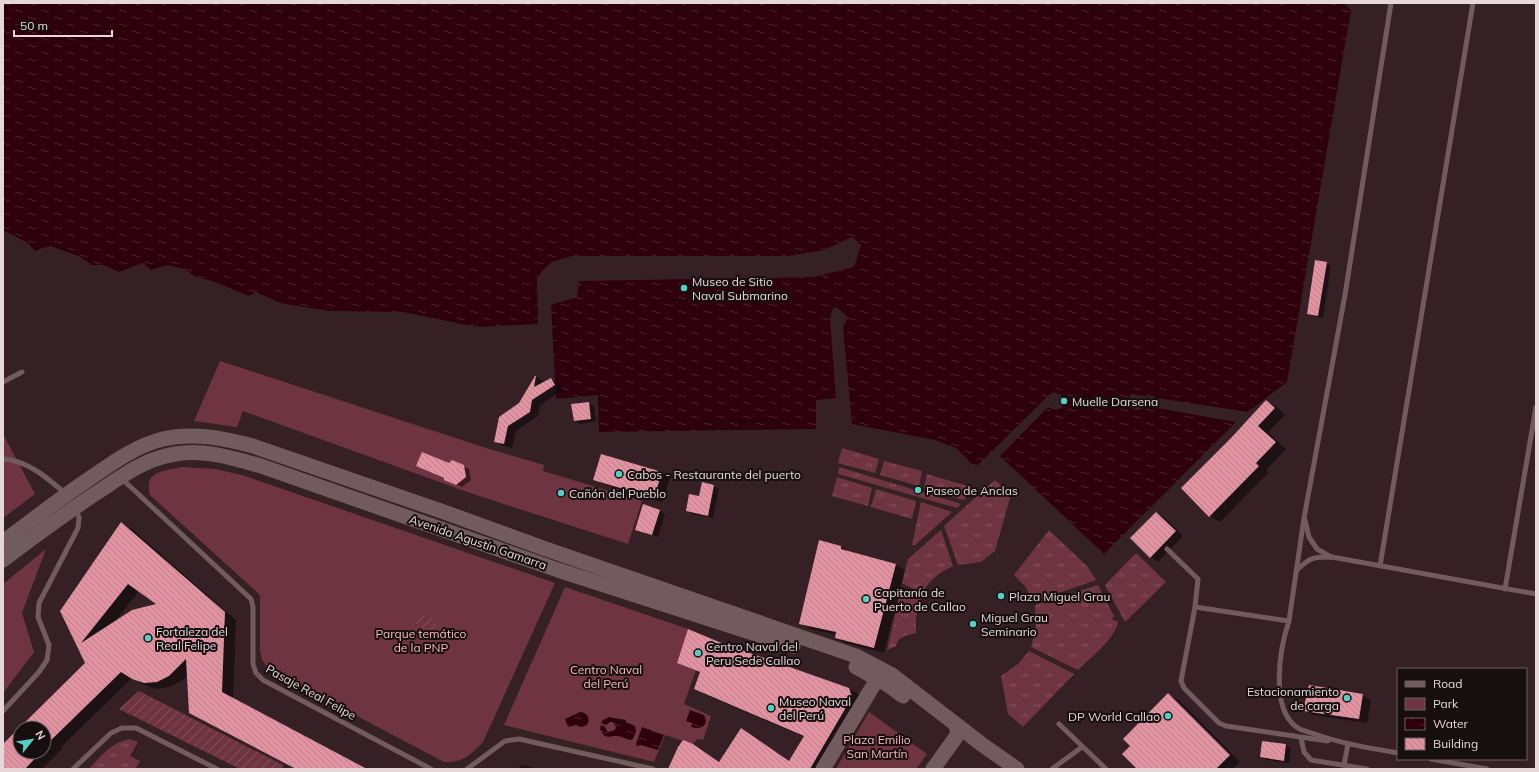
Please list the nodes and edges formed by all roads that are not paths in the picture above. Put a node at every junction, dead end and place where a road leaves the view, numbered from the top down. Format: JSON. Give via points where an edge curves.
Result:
{"nodes":[{"id":1,"x":1391,"y":3,"type":"edge"},
{"id":2,"x":1473,"y":3,"type":"edge"},
{"id":3,"x":22,"y":372,"type":"dead end"},
{"id":4,"x":3,"y":382,"type":"edge"},
{"id":5,"x":1536,"y":407,"type":"edge"},
{"id":6,"x":3,"y":459,"type":"edge"},
{"id":7,"x":120,"y":478,"type":"junction"},
{"id":8,"x":66,"y":494,"type":"junction"},
{"id":9,"x":74,"y":507,"type":"junction"},
{"id":10,"x":1304,"y":518,"type":"junction"},
{"id":11,"x":3,"y":542,"type":"edge"},
{"id":12,"x":1167,"y":549,"type":"dead end"},
{"id":13,"x":1332,"y":557,"type":"junction"},
{"id":14,"x":3,"y":560,"type":"edge"},
{"id":15,"x":1380,"y":566,"type":"junction"},
{"id":16,"x":1296,"y":570,"type":"junction"},
{"id":17,"x":1505,"y":589,"type":"junction"},
{"id":18,"x":1536,"y":594,"type":"edge"},
{"id":19,"x":1195,"y":607,"type":"junction"},
{"id":20,"x":1289,"y":621,"type":"junction"},
{"id":21,"x":880,"y":674,"type":"junction"},
{"id":22,"x":3,"y":711,"type":"edge"},
{"id":23,"x":1059,"y":724,"type":"dead end"},
{"id":24,"x":956,"y":731,"type":"junction"},
{"id":25,"x":1301,"y":738,"type":"junction"},
{"id":26,"x":1339,"y":743,"type":"junction"},
{"id":27,"x":1348,"y":744,"type":"junction"},
{"id":28,"x":1082,"y":746,"type":"junction"},
{"id":29,"x":1397,"y":753,"type":"edge"},
{"id":30,"x":1437,"y":760,"type":"edge"},
{"id":31,"x":1344,"y":765,"type":"junction"},
{"id":32,"x":73,"y":769,"type":"edge"},
{"id":33,"x":217,"y":769,"type":"edge"},
{"id":34,"x":431,"y":769,"type":"edge"},
{"id":35,"x":467,"y":769,"type":"edge"},
{"id":36,"x":654,"y":769,"type":"edge"},
{"id":37,"x":823,"y":769,"type":"edge"},
{"id":38,"x":933,"y":769,"type":"edge"},
{"id":39,"x":1000,"y":769,"type":"edge"},
{"id":40,"x":1017,"y":769,"type":"edge"},
{"id":41,"x":1052,"y":769,"type":"edge"},
{"id":42,"x":1106,"y":769,"type":"edge"},
{"id":43,"x":1367,"y":769,"type":"edge"},
{"id":44,"x":1487,"y":769,"type":"edge"}],
"edges":[{"from":1,"to":10,"type":"lane","via":[[1345,295]]},
{"from":2,"to":15,"type":"lane"},
{"from":3,"to":4,"type":"lane"},
{"from":5,"to":17,"type":"lane"},
{"from":6,"to":8,"type":"lane","via":[[23,463]]},
{"from":7,"to":9,"type":"main road","name":"Avenida Agustín Gamarra"},
{"from":7,"to":21,"type":"main road","name":"Avenida Agustín Gamarra","via":[[154,459],[174,454],[191,452],[229,457],[558,570]]},
{"from":7,"to":34,"type":"lane","name":"Pasaje Real Felipe","via":[[251,599],[254,664],[256,673],[263,680]]},
{"from":8,"to":9,"type":"lane"},
{"from":8,"to":11,"type":"main road","name":"Avenida Agustín Gamarra"},
{"from":8,"to":21,"type":"main road","name":"Avenida Agustín Gamarra","via":[[124,455],[145,445],[184,436],[229,440],[253,446],[856,656]]},
{"from":9,"to":14,"type":"main road","name":"Avenida Agustín Gamarra"},
{"from":9,"to":22,"type":"lane","via":[[79,518],[78,528],[39,603],[38,618],[49,645],[47,660]]},
{"from":10,"to":13,"type":"lane","via":[[1317,549]]},
{"from":10,"to":16,"type":"lane"},
{"from":12,"to":19,"type":"lane","via":[[1198,579]]},
{"from":13,"to":15,"type":"lane"},
{"from":13,"to":16,"type":"lane","via":[[1315,557],[1304,562]]},
{"from":15,"to":17,"type":"lane"},
{"from":16,"to":20,"type":"lane"},
{"from":17,"to":18,"type":"lane"},
{"from":19,"to":20,"type":"lane"},
{"from":19,"to":25,"type":"lane","via":[[1181,681],[1184,688],[1226,726]]},
{"from":20,"to":26,"type":"lane","via":[[1283,637],[1279,675],[1283,709],[1297,728]]},
{"from":21,"to":24,"type":"main road","name":"Avenida Agustín Gamarra","via":[[896,691]]},
{"from":21,"to":37,"type":"main road"},
{"from":23,"to":28,"type":"lane"},
{"from":24,"to":38,"type":"main road"},
{"from":24,"to":39,"type":"main road"},
{"from":24,"to":40,"type":"main road"},
{"from":25,"to":26,"type":"lane"},
{"from":25,"to":31,"type":"lane","via":[[1304,752],[1311,760]]},
{"from":26,"to":27,"type":"lane"},
{"from":27,"to":29,"type":"lane"},
{"from":27,"to":31,"type":"lane"},
{"from":28,"to":41,"type":"lane"},
{"from":28,"to":42,"type":"lane"},
{"from":30,"to":44,"type":"lane"},
{"from":31,"to":43,"type":"lane"},
{"from":32,"to":33,"type":"lane","via":[[111,733],[122,728],[136,728]]},
{"from":35,"to":36,"type":"lane","via":[[505,741],[519,739]]}]}
